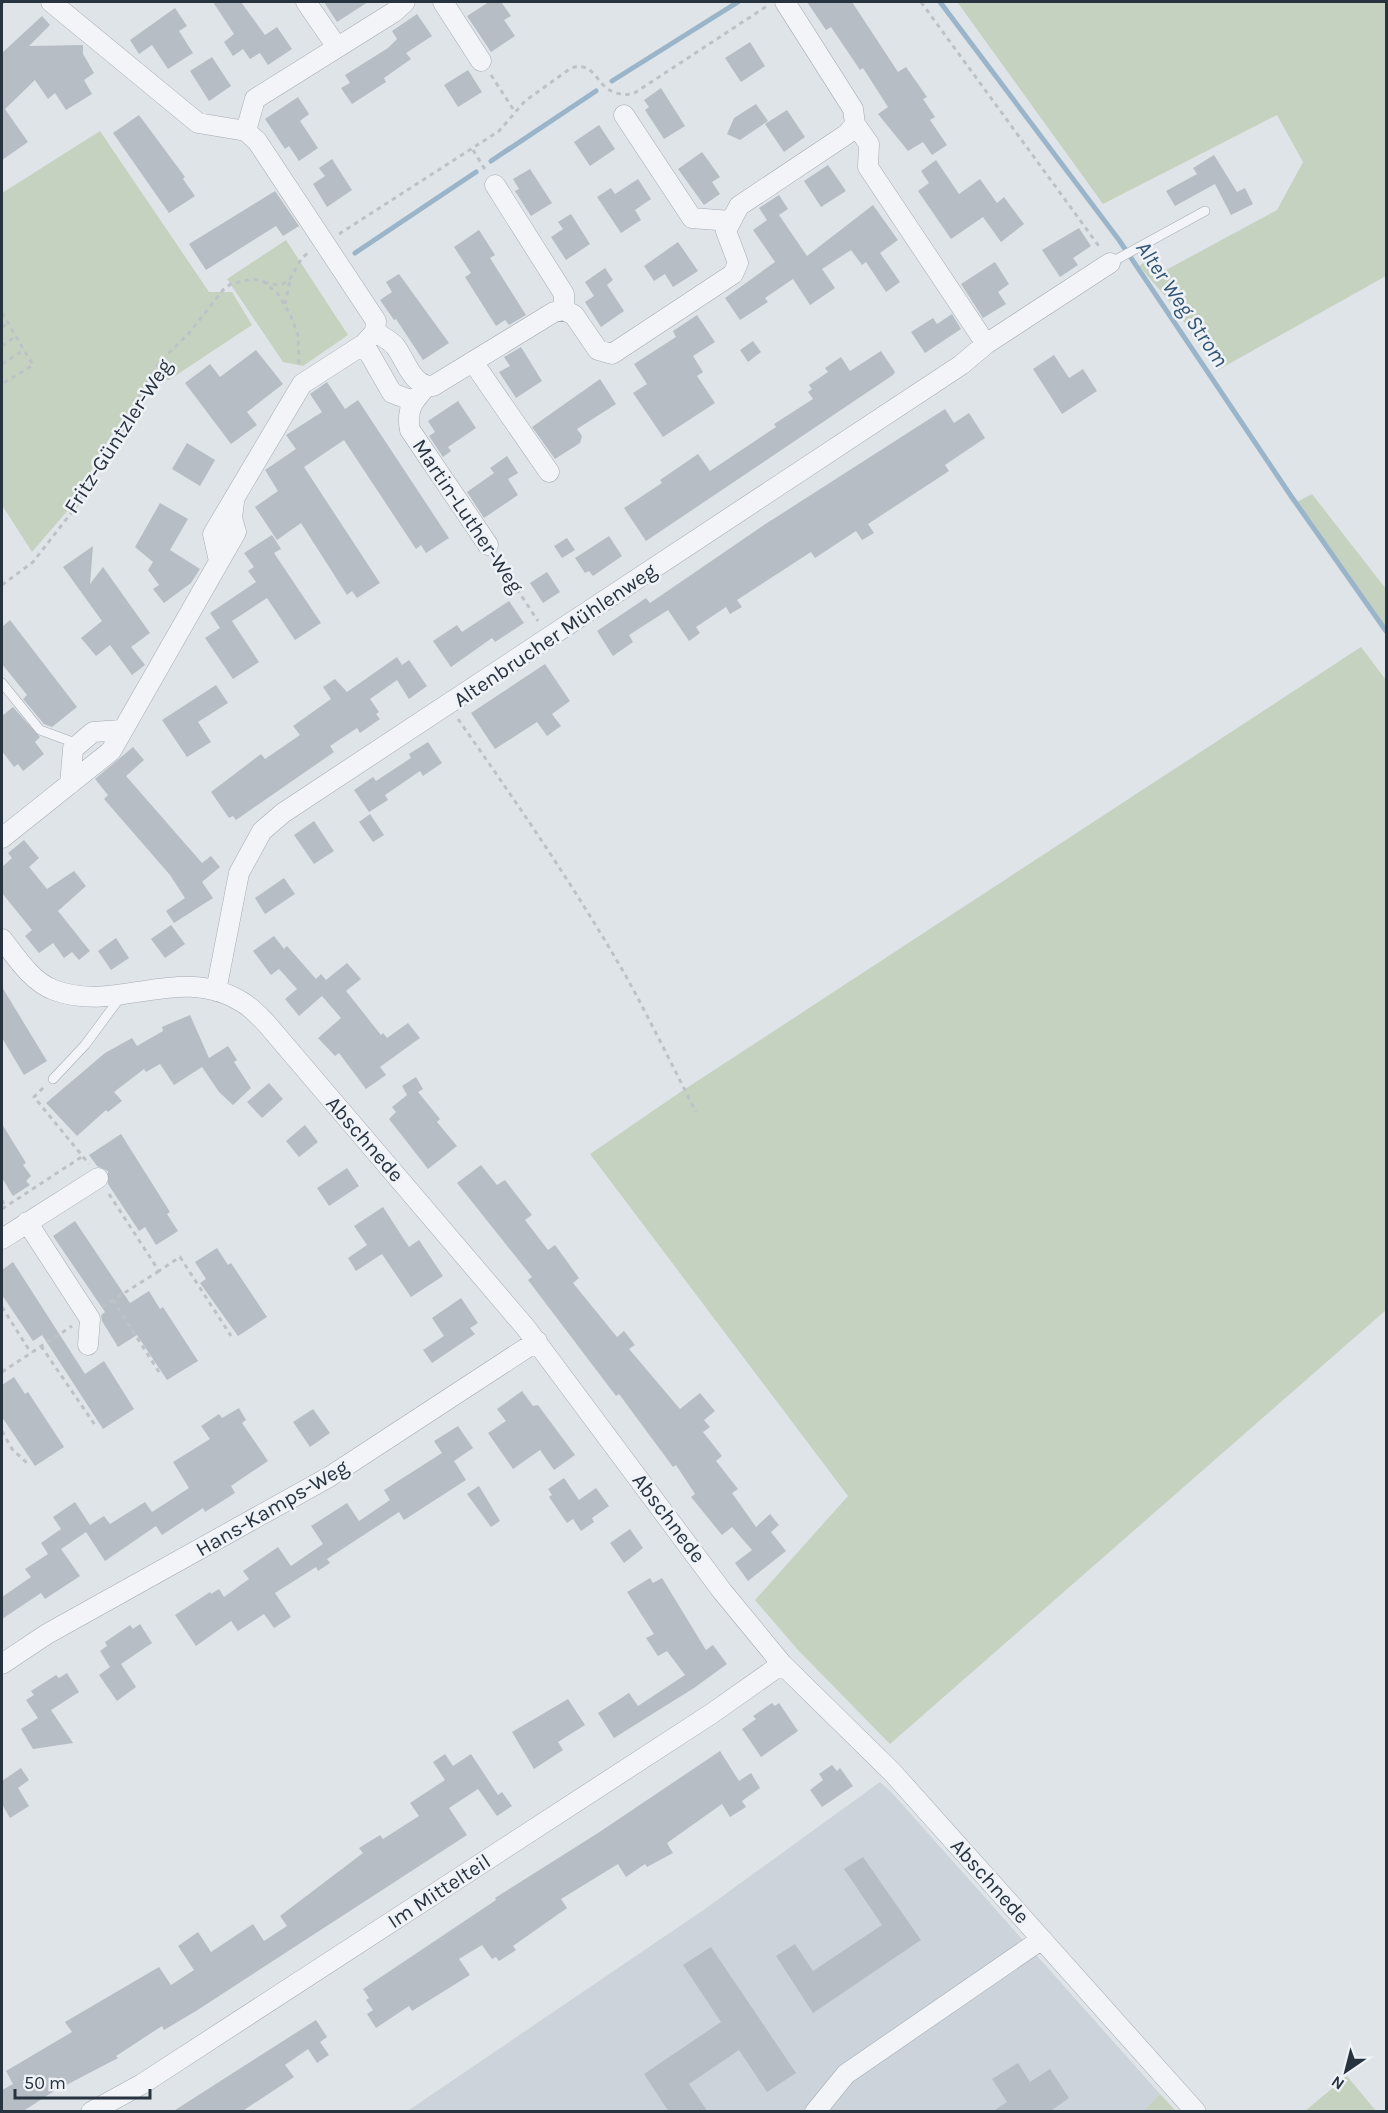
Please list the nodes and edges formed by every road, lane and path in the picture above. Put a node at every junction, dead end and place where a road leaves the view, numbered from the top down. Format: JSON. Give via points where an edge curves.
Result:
{"nodes":[{"id":1,"x":51,"y":2,"type":"edge"},
{"id":2,"x":306,"y":2,"type":"edge"},
{"id":3,"x":405,"y":2,"type":"edge"},
{"id":4,"x":443,"y":2,"type":"edge"},
{"id":5,"x":778,"y":2,"type":"edge"},
{"id":6,"x":921,"y":2,"type":"edge"},
{"id":7,"x":337,"y":47,"type":"junction"},
{"id":8,"x":482,"y":61,"type":"joint"},
{"id":9,"x":516,"y":112,"type":"junction"},
{"id":10,"x":624,"y":115,"type":"dead end"},
{"id":11,"x":855,"y":124,"type":"junction"},
{"id":12,"x":246,"y":131,"type":"junction"},
{"id":13,"x":473,"y":150,"type":"junction"},
{"id":14,"x":495,"y":185,"type":"joint"},
{"id":15,"x":1205,"y":212,"type":"dead end"},
{"id":16,"x":730,"y":221,"type":"junction"},
{"id":17,"x":334,"y":237,"type":"dead end"},
{"id":18,"x":1116,"y":260,"type":"junction"},
{"id":19,"x":299,"y":265,"type":"dead end"},
{"id":20,"x":290,"y":280,"type":"junction"},
{"id":21,"x":264,"y":282,"type":"junction"},
{"id":22,"x":285,"y":304,"type":"junction"},
{"id":23,"x":564,"y":309,"type":"junction"},
{"id":24,"x":2,"y":313,"type":"edge"},
{"id":25,"x":8,"y":323,"type":"junction"},
{"id":26,"x":2,"y":327,"type":"edge"},
{"id":27,"x":16,"y":337,"type":"junction"},
{"id":28,"x":369,"y":338,"type":"junction"},
{"id":29,"x":986,"y":344,"type":"junction"},
{"id":30,"x":2,"y":346,"type":"edge"},
{"id":31,"x":24,"y":350,"type":"junction"},
{"id":32,"x":473,"y":362,"type":"junction"},
{"id":33,"x":299,"y":363,"type":"dead end"},
{"id":34,"x":2,"y":364,"type":"edge"},
{"id":35,"x":2,"y":384,"type":"edge"},
{"id":36,"x":427,"y":386,"type":"junction"},
{"id":37,"x":412,"y":401,"type":"junction"},
{"id":38,"x":549,"y":472,"type":"dead end"},
{"id":39,"x":488,"y":545,"type":"joint"},
{"id":40,"x":2,"y":585,"type":"edge"},
{"id":41,"x":542,"y":627,"type":"dead end"},
{"id":42,"x":2,"y":683,"type":"edge"},
{"id":43,"x":448,"y":706,"type":"junction"},
{"id":44,"x":121,"y":730,"type":"junction"},
{"id":45,"x":78,"y":744,"type":"junction"},
{"id":46,"x":70,"y":784,"type":"junction"},
{"id":47,"x":2,"y":838,"type":"edge"},
{"id":48,"x":2,"y":939,"type":"edge"},
{"id":49,"x":216,"y":991,"type":"junction"},
{"id":50,"x":122,"y":995,"type":"junction"},
{"id":51,"x":53,"y":1079,"type":"joint"},
{"id":52,"x":696,"y":1112,"type":"dead end"},
{"id":53,"x":98,"y":1178,"type":"joint"},
{"id":54,"x":2,"y":1200,"type":"edge"},
{"id":55,"x":3,"y":1208,"type":"edge"},
{"id":56,"x":27,"y":1222,"type":"junction"},
{"id":57,"x":2,"y":1239,"type":"edge"},
{"id":58,"x":113,"y":1300,"type":"dead end"},
{"id":59,"x":2,"y":1307,"type":"edge"},
{"id":60,"x":231,"y":1336,"type":"dead end"},
{"id":61,"x":537,"y":1341,"type":"junction"},
{"id":62,"x":41,"y":1346,"type":"dead end"},
{"id":63,"x":88,"y":1346,"type":"dead end"},
{"id":64,"x":30,"y":1353,"type":"dead end"},
{"id":65,"x":159,"y":1372,"type":"dead end"},
{"id":66,"x":95,"y":1425,"type":"dead end"},
{"id":67,"x":2,"y":1431,"type":"edge"},
{"id":68,"x":27,"y":1463,"type":"dead end"},
{"id":69,"x":2,"y":1664,"type":"edge"},
{"id":70,"x":782,"y":1664,"type":"junction"},
{"id":71,"x":1042,"y":1939,"type":"junction"},
{"id":72,"x":91,"y":2112,"type":"edge"},
{"id":73,"x":815,"y":2112,"type":"edge"},
{"id":74,"x":1196,"y":2112,"type":"edge"}],
"edges":[{"from":1,"to":12,"type":"street","via":[[198,123]]},
{"from":2,"to":7,"type":"street"},
{"from":3,"to":7,"type":"street"},
{"from":4,"to":8,"type":"street"},
{"from":5,"to":9,"type":"path","via":[[633,94],[609,92],[594,73],[578,65]]},
{"from":5,"to":11,"type":"street","via":[[853,109]]},
{"from":6,"to":18,"type":"path"},
{"from":7,"to":12,"type":"street","via":[[255,99]]},
{"from":8,"to":9,"type":"path"},
{"from":9,"to":13,"type":"path"},
{"from":10,"to":16,"type":"street","via":[[692,218]]},
{"from":11,"to":16,"type":"street","via":[[847,134],[739,206]]},
{"from":11,"to":29,"type":"street","via":[[869,144],[868,167]]},
{"from":12,"to":28,"type":"street","via":[[257,141],[376,321]]},
{"from":13,"to":14,"type":"path"},
{"from":13,"to":17,"type":"path"},
{"from":14,"to":23,"type":"street","via":[[564,294]]},
{"from":15,"to":18,"type":"lane"},
{"from":16,"to":23,"type":"street","via":[[726,231],[738,263],[733,274],[612,354],[598,350],[574,315]]},
{"from":18,"to":29,"type":"street","name":"Altenbrucher Mühlenweg"},
{"from":19,"to":20,"type":"path"},
{"from":20,"to":21,"type":"path","via":[[275,285]]},
{"from":20,"to":22,"type":"path"},
{"from":21,"to":22,"type":"path"},
{"from":21,"to":40,"type":"path","name":"Fritz-Güntzler-Weg","via":[[246,279],[231,284],[216,296],[190,332],[159,363],[75,508],[33,562]]},
{"from":22,"to":33,"type":"path","via":[[298,336]]},
{"from":23,"to":32,"type":"street"},
{"from":24,"to":25,"type":"path"},
{"from":25,"to":26,"type":"path"},
{"from":25,"to":27,"type":"path"},
{"from":27,"to":30,"type":"path"},
{"from":27,"to":31,"type":"path"},
{"from":28,"to":36,"type":"street","via":[[393,344],[416,380]]},
{"from":28,"to":37,"type":"street","via":[[392,393]]},
{"from":28,"to":44,"type":"street","via":[[302,384],[213,534],[219,561]]},
{"from":29,"to":43,"type":"street","name":"Altenbrucher Mühlenweg","via":[[961,365]]},
{"from":31,"to":34,"type":"path"},
{"from":31,"to":35,"type":"path","via":[[33,365]]},
{"from":32,"to":36,"type":"street"},
{"from":32,"to":38,"type":"street"},
{"from":36,"to":37,"type":"street"},
{"from":37,"to":39,"type":"street","name":"Martin-Luther-Weg","via":[[407,416],[410,430]]},
{"from":39,"to":41,"type":"path","name":"Martin-Luther-Weg"},
{"from":42,"to":45,"type":"lane","via":[[40,730]]},
{"from":43,"to":49,"type":"street","name":"Altenbrucher Mühlenweg","via":[[283,813],[262,831],[239,873]]},
{"from":43,"to":52,"type":"path","via":[[503,782],[627,978]]},
{"from":44,"to":45,"type":"street","via":[[93,732]]},
{"from":44,"to":46,"type":"street","via":[[111,751]]},
{"from":45,"to":46,"type":"street","via":[[73,749]]},
{"from":46,"to":47,"type":"street"},
{"from":48,"to":50,"type":"street","name":"Abschnede","via":[[38,981],[52,990],[72,995]]},
{"from":49,"to":50,"type":"street","name":"Abschnede","via":[[189,985]]},
{"from":49,"to":61,"type":"street","name":"Abschnede","via":[[243,1002],[266,1023]]},
{"from":50,"to":51,"type":"lane","via":[[85,1045]]},
{"from":51,"to":55,"type":"path","via":[[34,1097],[83,1155]]},
{"from":53,"to":56,"type":"street"},
{"from":53,"to":60,"type":"path","via":[[159,1271],[180,1257]]},
{"from":54,"to":55,"type":"path"},
{"from":56,"to":57,"type":"street"},
{"from":56,"to":63,"type":"street","via":[[90,1319]]},
{"from":58,"to":65,"type":"path"},
{"from":59,"to":64,"type":"path"},
{"from":61,"to":69,"type":"street","name":"Hans-Kamps-Weg","via":[[329,1477],[47,1634]]},
{"from":61,"to":70,"type":"street","name":"Abschnede","via":[[722,1591]]},
{"from":62,"to":66,"type":"path"},
{"from":67,"to":68,"type":"path","via":[[12,1449]]},
{"from":70,"to":71,"type":"street","name":"Abschnede","via":[[893,1773]]},
{"from":70,"to":72,"type":"street","name":"Im Mittelteil","via":[[152,2078]]},
{"from":71,"to":73,"type":"street","via":[[846,2074]]},
{"from":71,"to":74,"type":"street","name":"Abschnede"}]}
